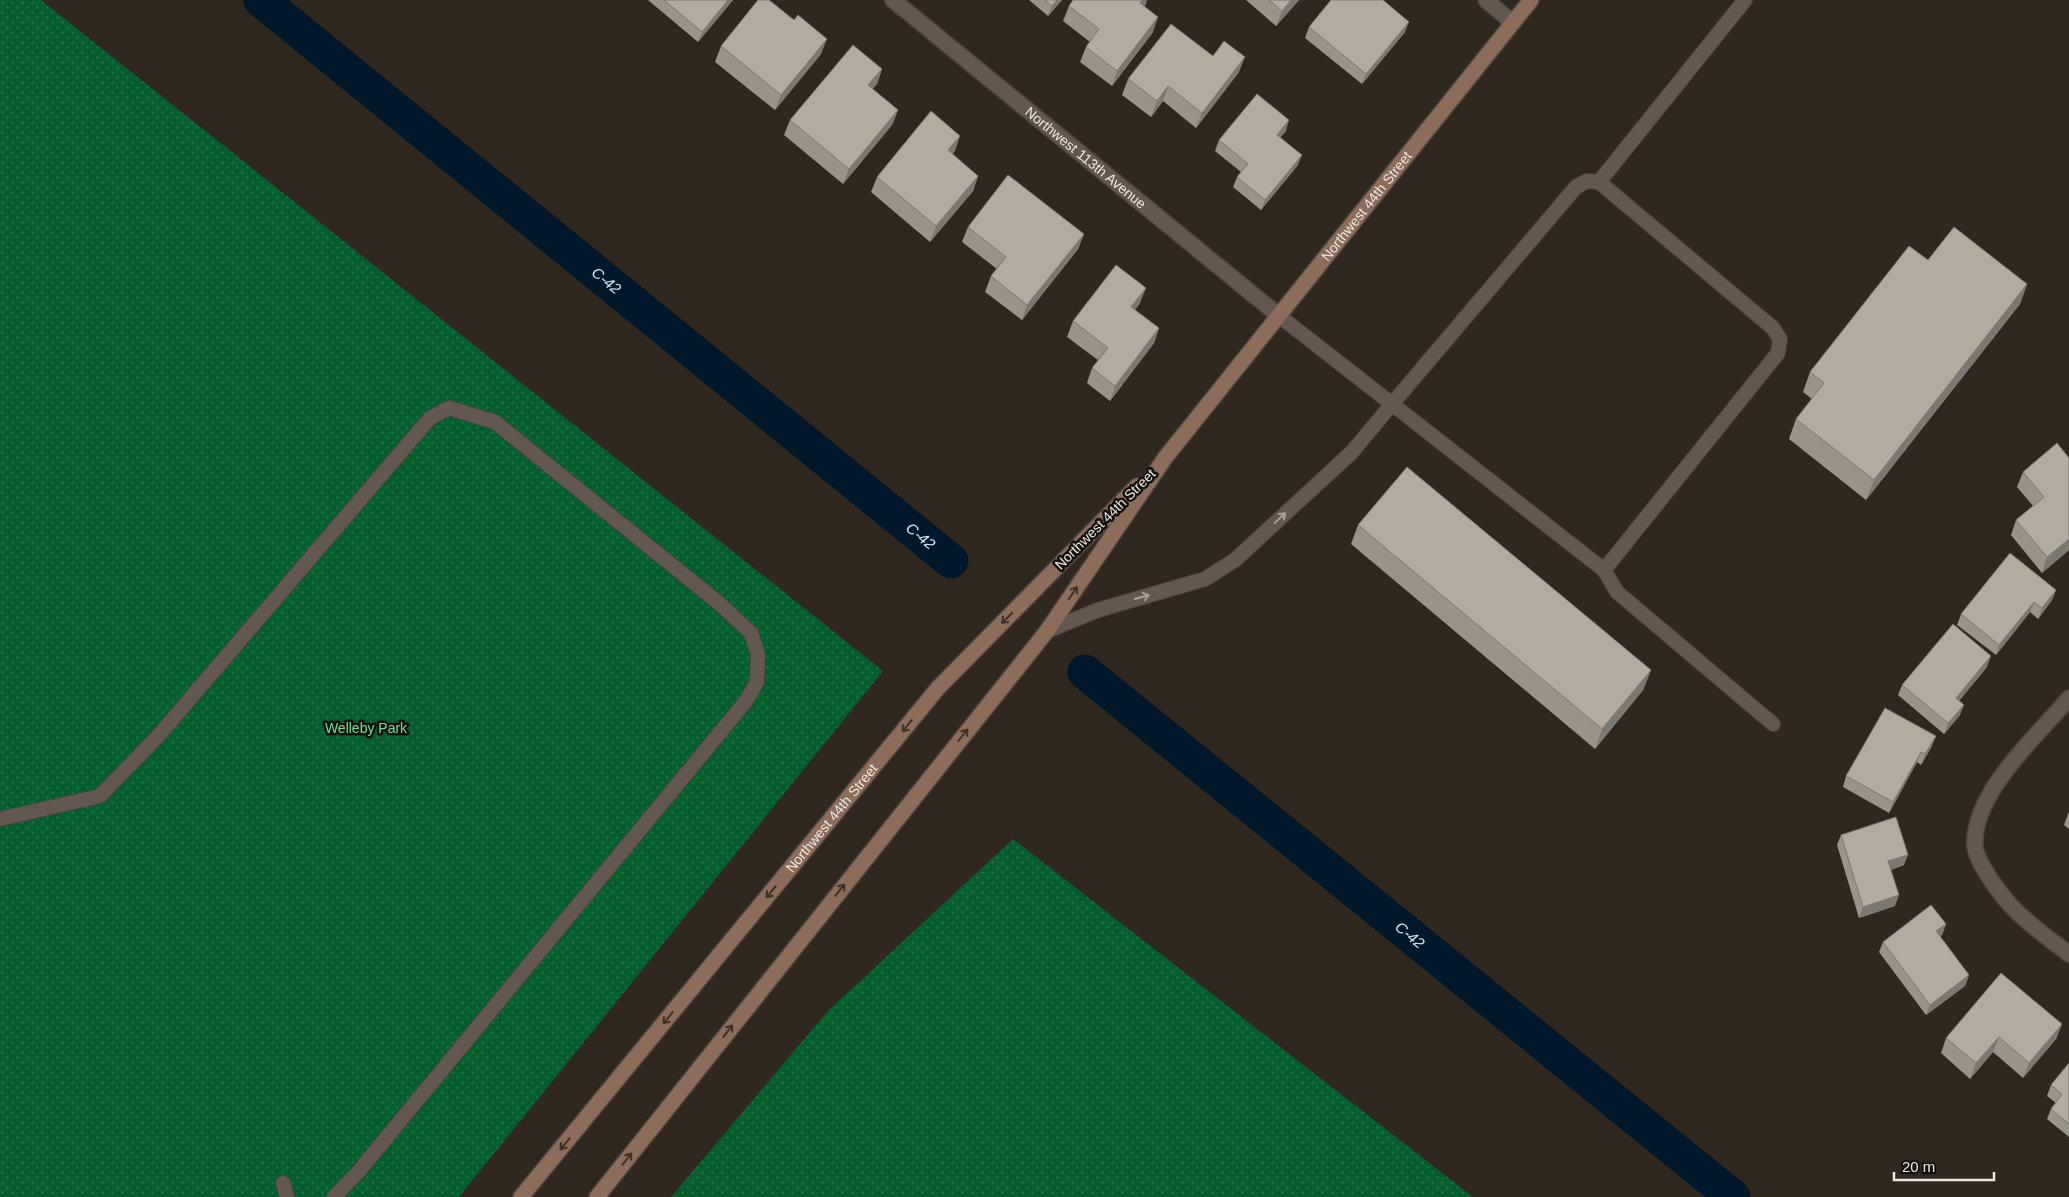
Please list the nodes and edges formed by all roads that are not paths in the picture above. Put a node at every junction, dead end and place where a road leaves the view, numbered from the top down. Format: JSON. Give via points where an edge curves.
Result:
{"nodes":[{"id":1,"x":893,"y":0,"type":"edge"},
{"id":2,"x":1486,"y":0,"type":"edge"},
{"id":3,"x":1531,"y":0,"type":"edge"},
{"id":4,"x":1745,"y":0,"type":"edge"},
{"id":5,"x":1513,"y":23,"type":"junction"},
{"id":6,"x":1599,"y":182,"type":"junction"},
{"id":7,"x":1278,"y":315,"type":"junction"},
{"id":8,"x":1392,"y":404,"type":"junction"},
{"id":9,"x":1165,"y":458,"type":"junction"},
{"id":10,"x":1604,"y":570,"type":"junction"},
{"id":11,"x":1047,"y":631,"type":"junction"},
{"id":12,"x":2069,"y":698,"type":"edge"},
{"id":13,"x":1773,"y":724,"type":"dead end"},
{"id":14,"x":0,"y":819,"type":"edge"},
{"id":15,"x":2069,"y":954,"type":"edge"},
{"id":16,"x":283,"y":1183,"type":"dead end"},
{"id":17,"x":287,"y":1197,"type":"edge"},
{"id":18,"x":334,"y":1197,"type":"edge"},
{"id":19,"x":521,"y":1197,"type":"edge"},
{"id":20,"x":597,"y":1197,"type":"edge"}],
"edges":[{"from":1,"to":7,"type":"street","name":"Northwest 113th Avenue"},
{"from":2,"to":5,"type":"street"},
{"from":3,"to":5,"type":"street","name":"Northwest 44th Street"},
{"from":4,"to":6,"type":"lane"},
{"from":5,"to":7,"type":"street","name":"Northwest 44th Street"},
{"from":6,"to":8,"type":"lane","via":[[1588,181],[1576,187]]},
{"from":6,"to":10,"type":"lane","via":[[1773,328],[1780,339],[1778,353]]},
{"from":7,"to":8,"type":"lane"},
{"from":7,"to":9,"type":"street","name":"Northwest 44th Street"},
{"from":8,"to":10,"type":"lane"},
{"from":11,"to":8,"type":"lane","one_way":true,"via":[[1098,610],[1205,579],[1235,560],[1352,452]]},
{"from":11,"to":9,"type":"street","name":"Northwest 44th Street","one_way":true},
{"from":9,"to":19,"type":"street","name":"Northwest 44th Street","one_way":true,"via":[[938,688]]},
{"from":10,"to":13,"type":"lane","via":[[1617,592]]},
{"from":20,"to":11,"type":"street","name":"Northwest 44th Street","one_way":true},
{"from":12,"to":15,"type":"street","via":[[1991,789],[1978,818],[1975,848],[1988,877],[2018,912]]},
{"from":14,"to":18,"type":"lane","via":[[100,796],[160,734],[430,418],[448,408],[495,422],[752,633],[758,654],[757,682],[746,701],[359,1171]]},
{"from":16,"to":17,"type":"lane"}]}
